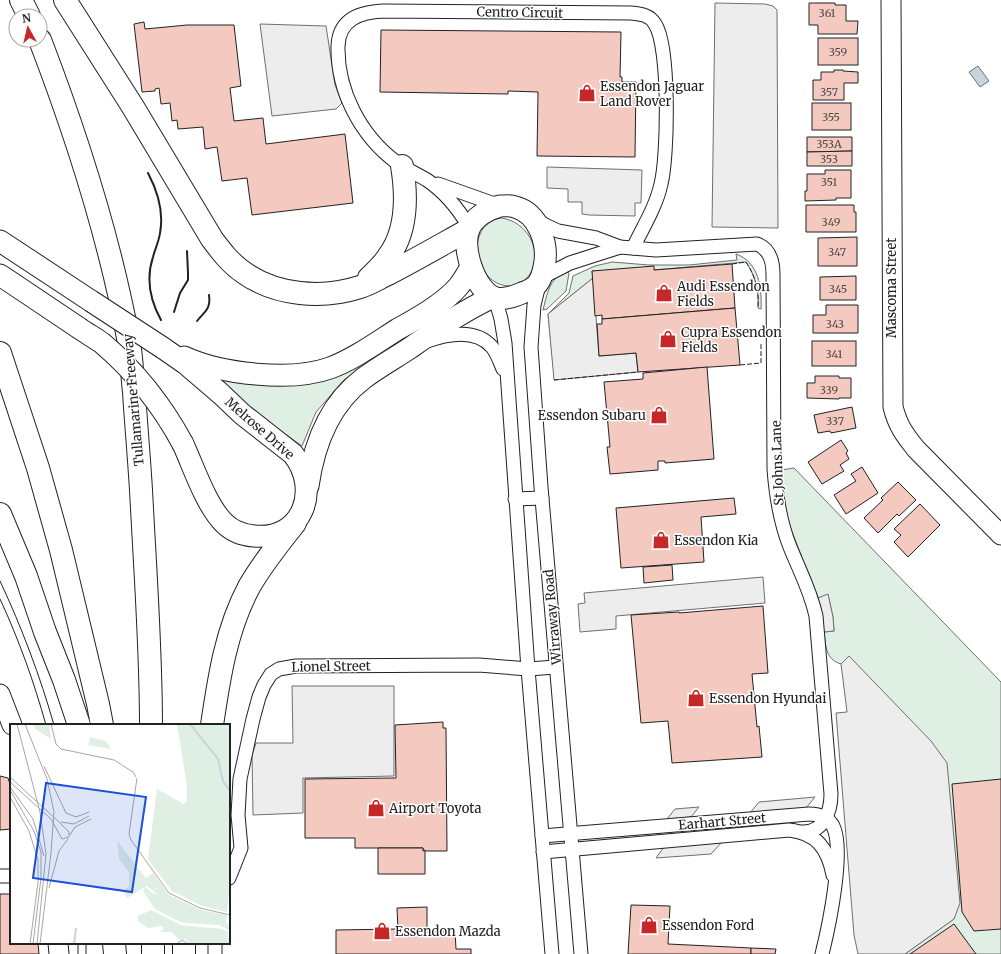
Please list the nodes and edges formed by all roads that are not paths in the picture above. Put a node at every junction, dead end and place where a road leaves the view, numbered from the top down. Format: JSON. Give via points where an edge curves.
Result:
{"nodes":[{"id":1,"x":65,"y":0,"type":"edge"},
{"id":2,"x":892,"y":0,"type":"edge"},
{"id":3,"x":43,"y":48,"type":"edge"},
{"id":4,"x":402,"y":166,"type":"junction"},
{"id":5,"x":426,"y":180,"type":"junction"},
{"id":6,"x":500,"y":206,"type":"junction"},
{"id":7,"x":530,"y":215,"type":"junction"},
{"id":8,"x":469,"y":229,"type":"junction"},
{"id":9,"x":0,"y":241,"type":"edge"},
{"id":10,"x":627,"y":248,"type":"junction"},
{"id":11,"x":471,"y":267,"type":"junction"},
{"id":12,"x":0,"y":275,"type":"edge"},
{"id":13,"x":541,"y":280,"type":"junction"},
{"id":14,"x":362,"y":286,"type":"junction"},
{"id":15,"x":494,"y":297,"type":"junction"},
{"id":16,"x":411,"y":347,"type":"junction"},
{"id":17,"x":163,"y":348,"type":"junction"},
{"id":18,"x":0,"y":352,"type":"edge"},
{"id":19,"x":507,"y":382,"type":"junction"},
{"id":20,"x":542,"y":498,"type":"junction"},
{"id":21,"x":515,"y":500,"type":"junction"},
{"id":22,"x":306,"y":501,"type":"junction"},
{"id":23,"x":0,"y":514,"type":"edge"},
{"id":24,"x":295,"y":523,"type":"junction"},
{"id":25,"x":1001,"y":535,"type":"edge"},
{"id":26,"x":556,"y":666,"type":"junction"},
{"id":27,"x":528,"y":669,"type":"junction"},
{"id":28,"x":0,"y":694,"type":"edge"},
{"id":29,"x":12,"y":724,"type":"edge"},
{"id":30,"x":79,"y":724,"type":"edge"},
{"id":31,"x":102,"y":724,"type":"edge"},
{"id":32,"x":151,"y":724,"type":"edge"},
{"id":33,"x":212,"y":724,"type":"edge"},
{"id":34,"x":757,"y":818,"type":"junction"},
{"id":35,"x":825,"y":818,"type":"junction"},
{"id":36,"x":802,"y":832,"type":"junction"},
{"id":37,"x":760,"y":833,"type":"junction"},
{"id":38,"x":570,"y":834,"type":"junction"},
{"id":39,"x":542,"y":836,"type":"junction"},
{"id":40,"x":572,"y":850,"type":"junction"},
{"id":41,"x":544,"y":852,"type":"junction"},
{"id":42,"x":230,"y":876,"type":"edge"},
{"id":43,"x":834,"y":890,"type":"junction"},
{"id":44,"x":58,"y":944,"type":"edge"},
{"id":45,"x":114,"y":944,"type":"edge"},
{"id":46,"x":59,"y":954,"type":"edge"},
{"id":47,"x":115,"y":954,"type":"edge"},
{"id":48,"x":552,"y":954,"type":"edge"},
{"id":49,"x":581,"y":954,"type":"edge"},
{"id":50,"x":822,"y":954,"type":"edge"}],
"edges":[{"from":1,"to":14,"type":"highway","via":[[212,239],[226,257],[243,272],[260,282],[288,291],[326,294]]},
{"from":2,"to":25,"type":"main road","name":"Mascoma Street","via":[[893,407],[903,433],[916,449]]},
{"from":3,"to":32,"type":"highway","name":"Tullamarine Freeway","via":[[66,107],[95,197],[130,345],[144,548]]},
{"from":4,"to":5,"type":"street","name":"Centro Circuit"},
{"from":4,"to":10,"type":"street","name":"Centro Circuit","via":[[383,151],[362,125],[344,89],[340,71],[339,40],[341,30],[354,18],[362,14],[383,11],[643,14],[658,28],[664,60],[665,161],[659,193]]},
{"from":4,"to":14,"type":"highway","via":[[405,190],[403,223],[399,236],[389,256]]},
{"from":5,"to":6,"type":"street","name":"Centro Circuit"},
{"from":5,"to":8,"type":"street","name":"Centro Circuit","via":[[454,202]]},
{"from":6,"to":7,"type":"main road","via":[[515,207]]},
{"from":6,"to":8,"type":"main road","via":[[482,214]]},
{"from":7,"to":10,"type":"street","name":"St Johns Lane","via":[[558,231],[596,238]]},
{"from":7,"to":13,"type":"main road","via":[[544,244],[545,262]]},
{"from":8,"to":11,"type":"main road","via":[[466,245]]},
{"from":8,"to":14,"type":"highway"},
{"from":9,"to":17,"type":"main road","name":"Melrose Drive","bridge":true},
{"from":10,"to":13,"type":"street","name":"St Johns Lane","via":[[570,263]]},
{"from":10,"to":35,"type":"street","name":"St Johns Lane","via":[[677,250],[753,243],[765,248],[771,258],[776,497],[784,532],[808,588],[816,616],[831,794]]},
{"from":11,"to":15,"type":"main road","via":[[479,283]]},
{"from":11,"to":17,"type":"main road","via":[[458,287],[442,301],[379,341],[329,368],[297,374],[252,373],[190,360]]},
{"from":12,"to":24,"type":"main road","bridge":true,"via":[[101,342],[136,377],[162,409],[183,444],[218,517],[232,529],[248,535],[268,535]]},
{"from":13,"to":15,"type":"main road","via":[[533,288],[522,293]]},
{"from":13,"to":20,"type":"street","name":"Wirraway Road","via":[[533,310],[531,346]]},
{"from":15,"to":16,"type":"main road","via":[[450,320]]},
{"from":15,"to":19,"type":"street","name":"Wirraway Road","via":[[504,334]]},
{"from":16,"to":19,"type":"street","name":"Wirraway Road","via":[[451,335],[463,334],[484,339],[500,360]]},
{"from":16,"to":22,"type":"main road","via":[[363,378],[337,404],[316,449]]},
{"from":17,"to":22,"type":"main road","name":"Melrose Drive","via":[[186,364],[242,414],[293,454],[304,474]]},
{"from":18,"to":31,"type":"highway","via":[[59,542]]},
{"from":19,"to":21,"type":"street","name":"Wirraway Road"},
{"from":20,"to":21,"type":"street"},
{"from":20,"to":26,"type":"street","name":"Wirraway Road"},
{"from":21,"to":27,"type":"street","name":"Wirraway Road"},
{"from":22,"to":24,"type":"main road","name":"Melrose Drive"},
{"from":23,"to":30,"type":"highway","via":[[26,576]]},
{"from":24,"to":33,"type":"highway","via":[[266,560],[240,607],[225,652]]},
{"from":26,"to":27,"type":"street","name":"Lionel Street"},
{"from":26,"to":38,"type":"street","name":"Wirraway Road"},
{"from":27,"to":39,"type":"street","name":"Wirraway Road"},
{"from":27,"to":42,"type":"street","name":"Lionel Street","via":[[486,665],[287,667],[276,670],[268,677],[257,703],[243,762],[238,806],[241,846]]},
{"from":28,"to":29,"type":"main road"},
{"from":34,"to":35,"type":"street","name":"Earhart Street","via":[[812,814]]},
{"from":34,"to":37,"type":"street"},
{"from":34,"to":38,"type":"street","name":"Earhart Street"},
{"from":35,"to":36,"type":"street","via":[[817,829]]},
{"from":35,"to":43,"type":"street","name":"Earhart Street","via":[[833,826],[837,844]]},
{"from":36,"to":37,"type":"street","name":"Earhart Street","via":[[789,830]]},
{"from":36,"to":43,"type":"street","name":"Earhart Street","via":[[816,839],[826,852]]},
{"from":37,"to":40,"type":"street","name":"Earhart Street"},
{"from":38,"to":39,"type":"street","name":"Earhart Street"},
{"from":38,"to":40,"type":"street","name":"Wirraway Road"},
{"from":39,"to":41,"type":"street","name":"Wirraway Road"},
{"from":40,"to":41,"type":"street","name":"Earhart Street"},
{"from":40,"to":49,"type":"street","name":"Wirraway Road"},
{"from":41,"to":48,"type":"street","name":"Wirraway Road"},
{"from":43,"to":50,"type":"street","name":"Earhart Street"},
{"from":44,"to":46,"type":"main road"},
{"from":45,"to":47,"type":"highway"}]}
